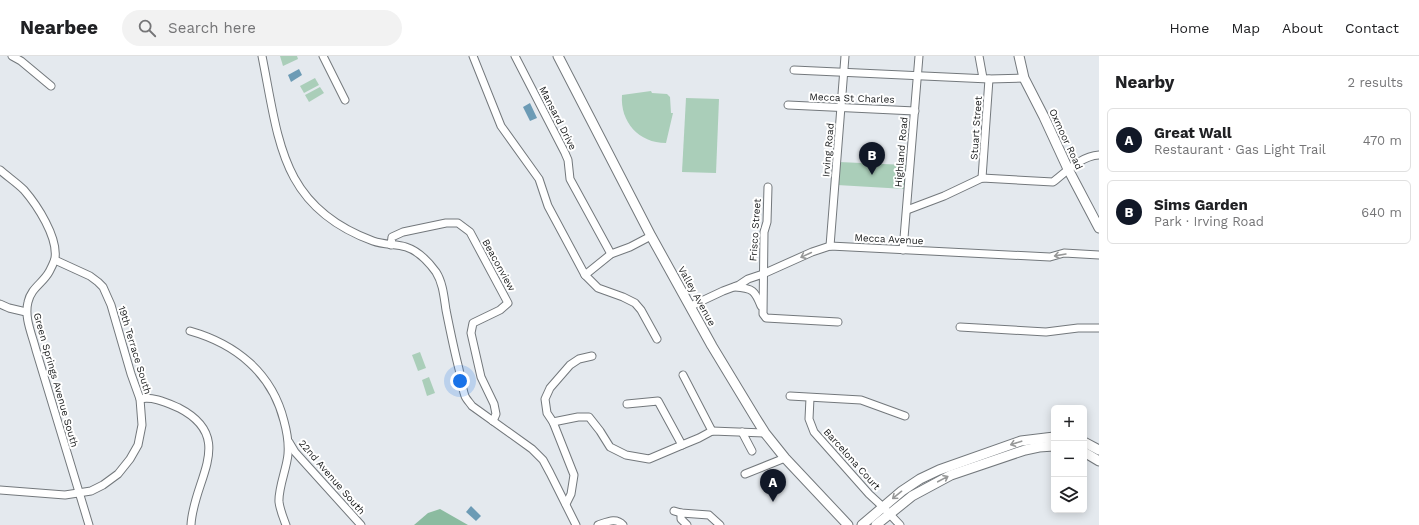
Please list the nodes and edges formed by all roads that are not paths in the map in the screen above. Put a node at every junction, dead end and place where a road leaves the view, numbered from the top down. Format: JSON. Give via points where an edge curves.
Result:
{"nodes":[{"id":1,"x":12,"y":56,"type":"edge"},
{"id":2,"x":262,"y":56,"type":"edge"},
{"id":3,"x":324,"y":56,"type":"edge"},
{"id":4,"x":473,"y":56,"type":"edge"},
{"id":5,"x":515,"y":56,"type":"edge"},
{"id":6,"x":558,"y":56,"type":"edge"},
{"id":7,"x":846,"y":56,"type":"edge"},
{"id":8,"x":919,"y":56,"type":"edge"},
{"id":9,"x":979,"y":56,"type":"edge"},
{"id":10,"x":1019,"y":56,"type":"edge"},
{"id":11,"x":794,"y":70,"type":"dead end"},
{"id":12,"x":844,"y":71,"type":"junction"},
{"id":13,"x":917,"y":75,"type":"junction"},
{"id":14,"x":986,"y":78,"type":"junction"},
{"id":15,"x":1024,"y":78,"type":"junction"},
{"id":16,"x":51,"y":86,"type":"dead end"},
{"id":17,"x":345,"y":100,"type":"dead end"},
{"id":18,"x":788,"y":105,"type":"dead end"},
{"id":19,"x":842,"y":107,"type":"junction"},
{"id":20,"x":914,"y":111,"type":"junction"},
{"id":21,"x":1099,"y":156,"type":"edge"},
{"id":22,"x":1068,"y":169,"type":"junction"},
{"id":23,"x":0,"y":170,"type":"edge"},
{"id":24,"x":982,"y":178,"type":"junction"},
{"id":25,"x":768,"y":187,"type":"dead end"},
{"id":26,"x":906,"y":210,"type":"junction"},
{"id":27,"x":1099,"y":228,"type":"edge"},
{"id":28,"x":651,"y":236,"type":"junction"},
{"id":29,"x":391,"y":245,"type":"junction"},
{"id":30,"x":830,"y":246,"type":"junction"},
{"id":31,"x":903,"y":250,"type":"junction"},
{"id":32,"x":611,"y":254,"type":"junction"},
{"id":33,"x":1099,"y":255,"type":"edge"},
{"id":34,"x":55,"y":260,"type":"junction"},
{"id":35,"x":763,"y":274,"type":"junction"},
{"id":36,"x":585,"y":275,"type":"junction"},
{"id":37,"x":734,"y":287,"type":"junction"},
{"id":38,"x":0,"y":304,"type":"edge"},
{"id":39,"x":691,"y":306,"type":"junction"},
{"id":40,"x":761,"y":306,"type":"junction"},
{"id":41,"x":26,"y":312,"type":"junction"},
{"id":42,"x":838,"y":322,"type":"dead end"},
{"id":43,"x":960,"y":327,"type":"dead end"},
{"id":44,"x":1099,"y":328,"type":"edge"},
{"id":45,"x":190,"y":331,"type":"dead end"},
{"id":46,"x":657,"y":339,"type":"dead end"},
{"id":47,"x":592,"y":356,"type":"dead end"},
{"id":48,"x":683,"y":375,"type":"dead end"},
{"id":49,"x":790,"y":396,"type":"dead end"},
{"id":50,"x":810,"y":398,"type":"junction"},
{"id":51,"x":140,"y":399,"type":"junction"},
{"id":52,"x":627,"y":404,"type":"dead end"},
{"id":53,"x":905,"y":416,"type":"dead end"},
{"id":54,"x":493,"y":421,"type":"junction"},
{"id":55,"x":553,"y":422,"type":"junction"},
{"id":56,"x":712,"y":430,"type":"junction"},
{"id":57,"x":742,"y":432,"type":"junction"},
{"id":58,"x":765,"y":433,"type":"junction"},
{"id":59,"x":1051,"y":437,"type":"edge"},
{"id":60,"x":289,"y":442,"type":"junction"},
{"id":61,"x":1087,"y":444,"type":"edge"},
{"id":62,"x":682,"y":445,"type":"junction"},
{"id":63,"x":1051,"y":446,"type":"edge"},
{"id":64,"x":1099,"y":450,"type":"edge"},
{"id":65,"x":752,"y":451,"type":"dead end"},
{"id":66,"x":1087,"y":454,"type":"edge"},
{"id":67,"x":785,"y":458,"type":"junction"},
{"id":68,"x":1099,"y":461,"type":"edge"},
{"id":69,"x":745,"y":474,"type":"dead end"},
{"id":70,"x":0,"y":490,"type":"edge"},
{"id":71,"x":79,"y":493,"type":"junction"},
{"id":72,"x":566,"y":504,"type":"junction"},
{"id":73,"x":883,"y":507,"type":"junction"},
{"id":74,"x":890,"y":514,"type":"junction"},
{"id":75,"x":622,"y":524,"type":"edge"},
{"id":76,"x":89,"y":525,"type":"edge"},
{"id":77,"x":191,"y":525,"type":"edge"},
{"id":78,"x":286,"y":525,"type":"edge"},
{"id":79,"x":361,"y":525,"type":"edge"},
{"id":80,"x":576,"y":525,"type":"edge"},
{"id":81,"x":598,"y":525,"type":"edge"},
{"id":82,"x":687,"y":525,"type":"edge"},
{"id":83,"x":720,"y":525,"type":"edge"},
{"id":84,"x":848,"y":525,"type":"edge"},
{"id":85,"x":862,"y":525,"type":"edge"},
{"id":86,"x":876,"y":525,"type":"edge"},
{"id":87,"x":900,"y":525,"type":"edge"}],
"edges":[{"from":1,"to":16,"type":"street"},
{"from":2,"to":29,"type":"street","via":[[280,142],[297,184],[316,208],[338,225],[352,233]]},
{"from":3,"to":17,"type":"street"},
{"from":4,"to":36,"type":"street","via":[[501,126],[540,179],[548,206]]},
{"from":5,"to":32,"type":"street","name":"Mansard Drive","via":[[565,152],[570,179]]},
{"from":6,"to":28,"type":"main road","name":"Valley Avenue"},
{"from":7,"to":12,"type":"street","name":"Irving Road"},
{"from":8,"to":13,"type":"street","name":"Highland Road"},
{"from":9,"to":14,"type":"street","name":"Stuart Street"},
{"from":10,"to":15,"type":"main road","name":"Oxmoor Road"},
{"from":11,"to":12,"type":"street"},
{"from":12,"to":13,"type":"street"},
{"from":12,"to":19,"type":"street","name":"Irving Road"},
{"from":13,"to":14,"type":"street"},
{"from":13,"to":20,"type":"street","name":"Highland Road"},
{"from":14,"to":15,"type":"street"},
{"from":14,"to":24,"type":"street","name":"Stuart Street"},
{"from":15,"to":22,"type":"main road","name":"Oxmoor Road"},
{"from":18,"to":19,"type":"street","name":"Mecca St Charles"},
{"from":19,"to":20,"type":"street","name":"Mecca St Charles"},
{"from":19,"to":30,"type":"street","name":"Irving Road"},
{"from":20,"to":26,"type":"street","name":"Highland Road"},
{"from":21,"to":22,"type":"street","via":[[1092,156]]},
{"from":22,"to":24,"type":"street","via":[[1052,182]]},
{"from":22,"to":27,"type":"main road","name":"Oxmoor Road"},
{"from":23,"to":34,"type":"street","via":[[23,189],[39,209],[52,237],[56,251]]},
{"from":24,"to":26,"type":"street"},
{"from":25,"to":35,"type":"street","name":"Frisco Street"},
{"from":26,"to":31,"type":"street","name":"Highland Road"},
{"from":28,"to":32,"type":"street"},
{"from":28,"to":39,"type":"main road","name":"Valley Avenue"},
{"from":29,"to":54,"type":"street","via":[[406,247],[418,253],[428,261],[437,274],[465,397],[472,406]]},
{"from":29,"to":54,"type":"street","name":"Beaconview","via":[[392,237],[403,232],[446,223],[458,223],[470,232],[508,303],[500,310],[473,323],[471,333],[481,377],[494,404],[496,414]]},
{"from":30,"to":31,"type":"street","name":"Mecca Avenue"},
{"from":30,"to":35,"type":"street","name":"Mecca Avenue","one_way":true},
{"from":33,"to":31,"type":"street","name":"Mecca Avenue","one_way":true,"via":[[1064,253],[1050,257]]},
{"from":32,"to":36,"type":"street"},
{"from":34,"to":41,"type":"street","name":"Green Springs Avenue South","via":[[48,274],[34,288]]},
{"from":34,"to":51,"type":"street","name":"19th Terrace South","via":[[90,276],[103,287]]},
{"from":35,"to":37,"type":"street","name":"Mecca Avenue"},
{"from":35,"to":40,"type":"street","name":"Frisco Street","via":[[760,277]]},
{"from":36,"to":46,"type":"street","via":[[598,288],[635,303]]},
{"from":37,"to":39,"type":"street","name":"Mecca Avenue"},
{"from":37,"to":40,"type":"street","via":[[752,291]]},
{"from":38,"to":41,"type":"street"},
{"from":39,"to":58,"type":"main road","name":"Valley Avenue"},
{"from":40,"to":42,"type":"street","via":[[762,314],[766,318]]},
{"from":41,"to":71,"type":"street","name":"Green Springs Avenue South"},
{"from":43,"to":44,"type":"street","via":[[1046,332]]},
{"from":45,"to":60,"type":"street","via":[[227,345],[258,370],[280,406]]},
{"from":47,"to":55,"type":"street","via":[[579,359],[570,365],[550,388],[545,399],[547,412]]},
{"from":48,"to":56,"type":"street"},
{"from":49,"to":50,"type":"street"},
{"from":50,"to":53,"type":"street","via":[[861,400]]},
{"from":50,"to":73,"type":"street","name":"Barcelona Court","via":[[809,419],[814,432]]},
{"from":51,"to":71,"type":"street","name":"19th Terrace South","via":[[142,425],[138,445],[130,459],[118,474],[103,485]]},
{"from":51,"to":77,"type":"street","via":[[148,397],[188,413],[198,421],[205,432],[210,445],[209,458],[192,510]]},
{"from":52,"to":62,"type":"street","via":[[658,401]]},
{"from":54,"to":72,"type":"street","via":[[543,460]]},
{"from":55,"to":62,"type":"street","via":[[578,417],[589,418],[610,447],[626,455],[642,458],[649,459]]},
{"from":55,"to":72,"type":"street","via":[[574,475],[571,494]]},
{"from":56,"to":57,"type":"street"},
{"from":56,"to":62,"type":"street"},
{"from":57,"to":58,"type":"street"},
{"from":57,"to":65,"type":"street"},
{"from":58,"to":67,"type":"main road","name":"Valley Avenue"},
{"from":59,"to":73,"type":"main road","one_way":true,"via":[[1022,441],[939,470],[920,479]]},
{"from":60,"to":78,"type":"street","via":[[279,500]]},
{"from":60,"to":79,"type":"street","name":"22nd Avenue South","via":[[295,452]]},
{"from":61,"to":64,"type":"main road"},
{"from":74,"to":63,"type":"main road","one_way":true,"via":[[912,496],[951,475],[1026,450]]},
{"from":66,"to":68,"type":"main road"},
{"from":67,"to":69,"type":"street"},
{"from":67,"to":84,"type":"main road","name":"Valley Avenue"},
{"from":70,"to":71,"type":"street","name":"19th Terrace South","via":[[65,495]]},
{"from":71,"to":76,"type":"street","name":"Green Springs Avenue South"},
{"from":72,"to":80,"type":"street"},
{"from":73,"to":74,"type":"street","name":"Barcelona Court"},
{"from":73,"to":85,"type":"main road"},
{"from":74,"to":86,"type":"main road"},
{"from":74,"to":87,"type":"street","name":"Barcelona Court"},
{"from":75,"to":81,"type":"street","via":[[614,520]]},
{"from":82,"to":83,"type":"street","via":[[677,512],[709,515]]}]}
